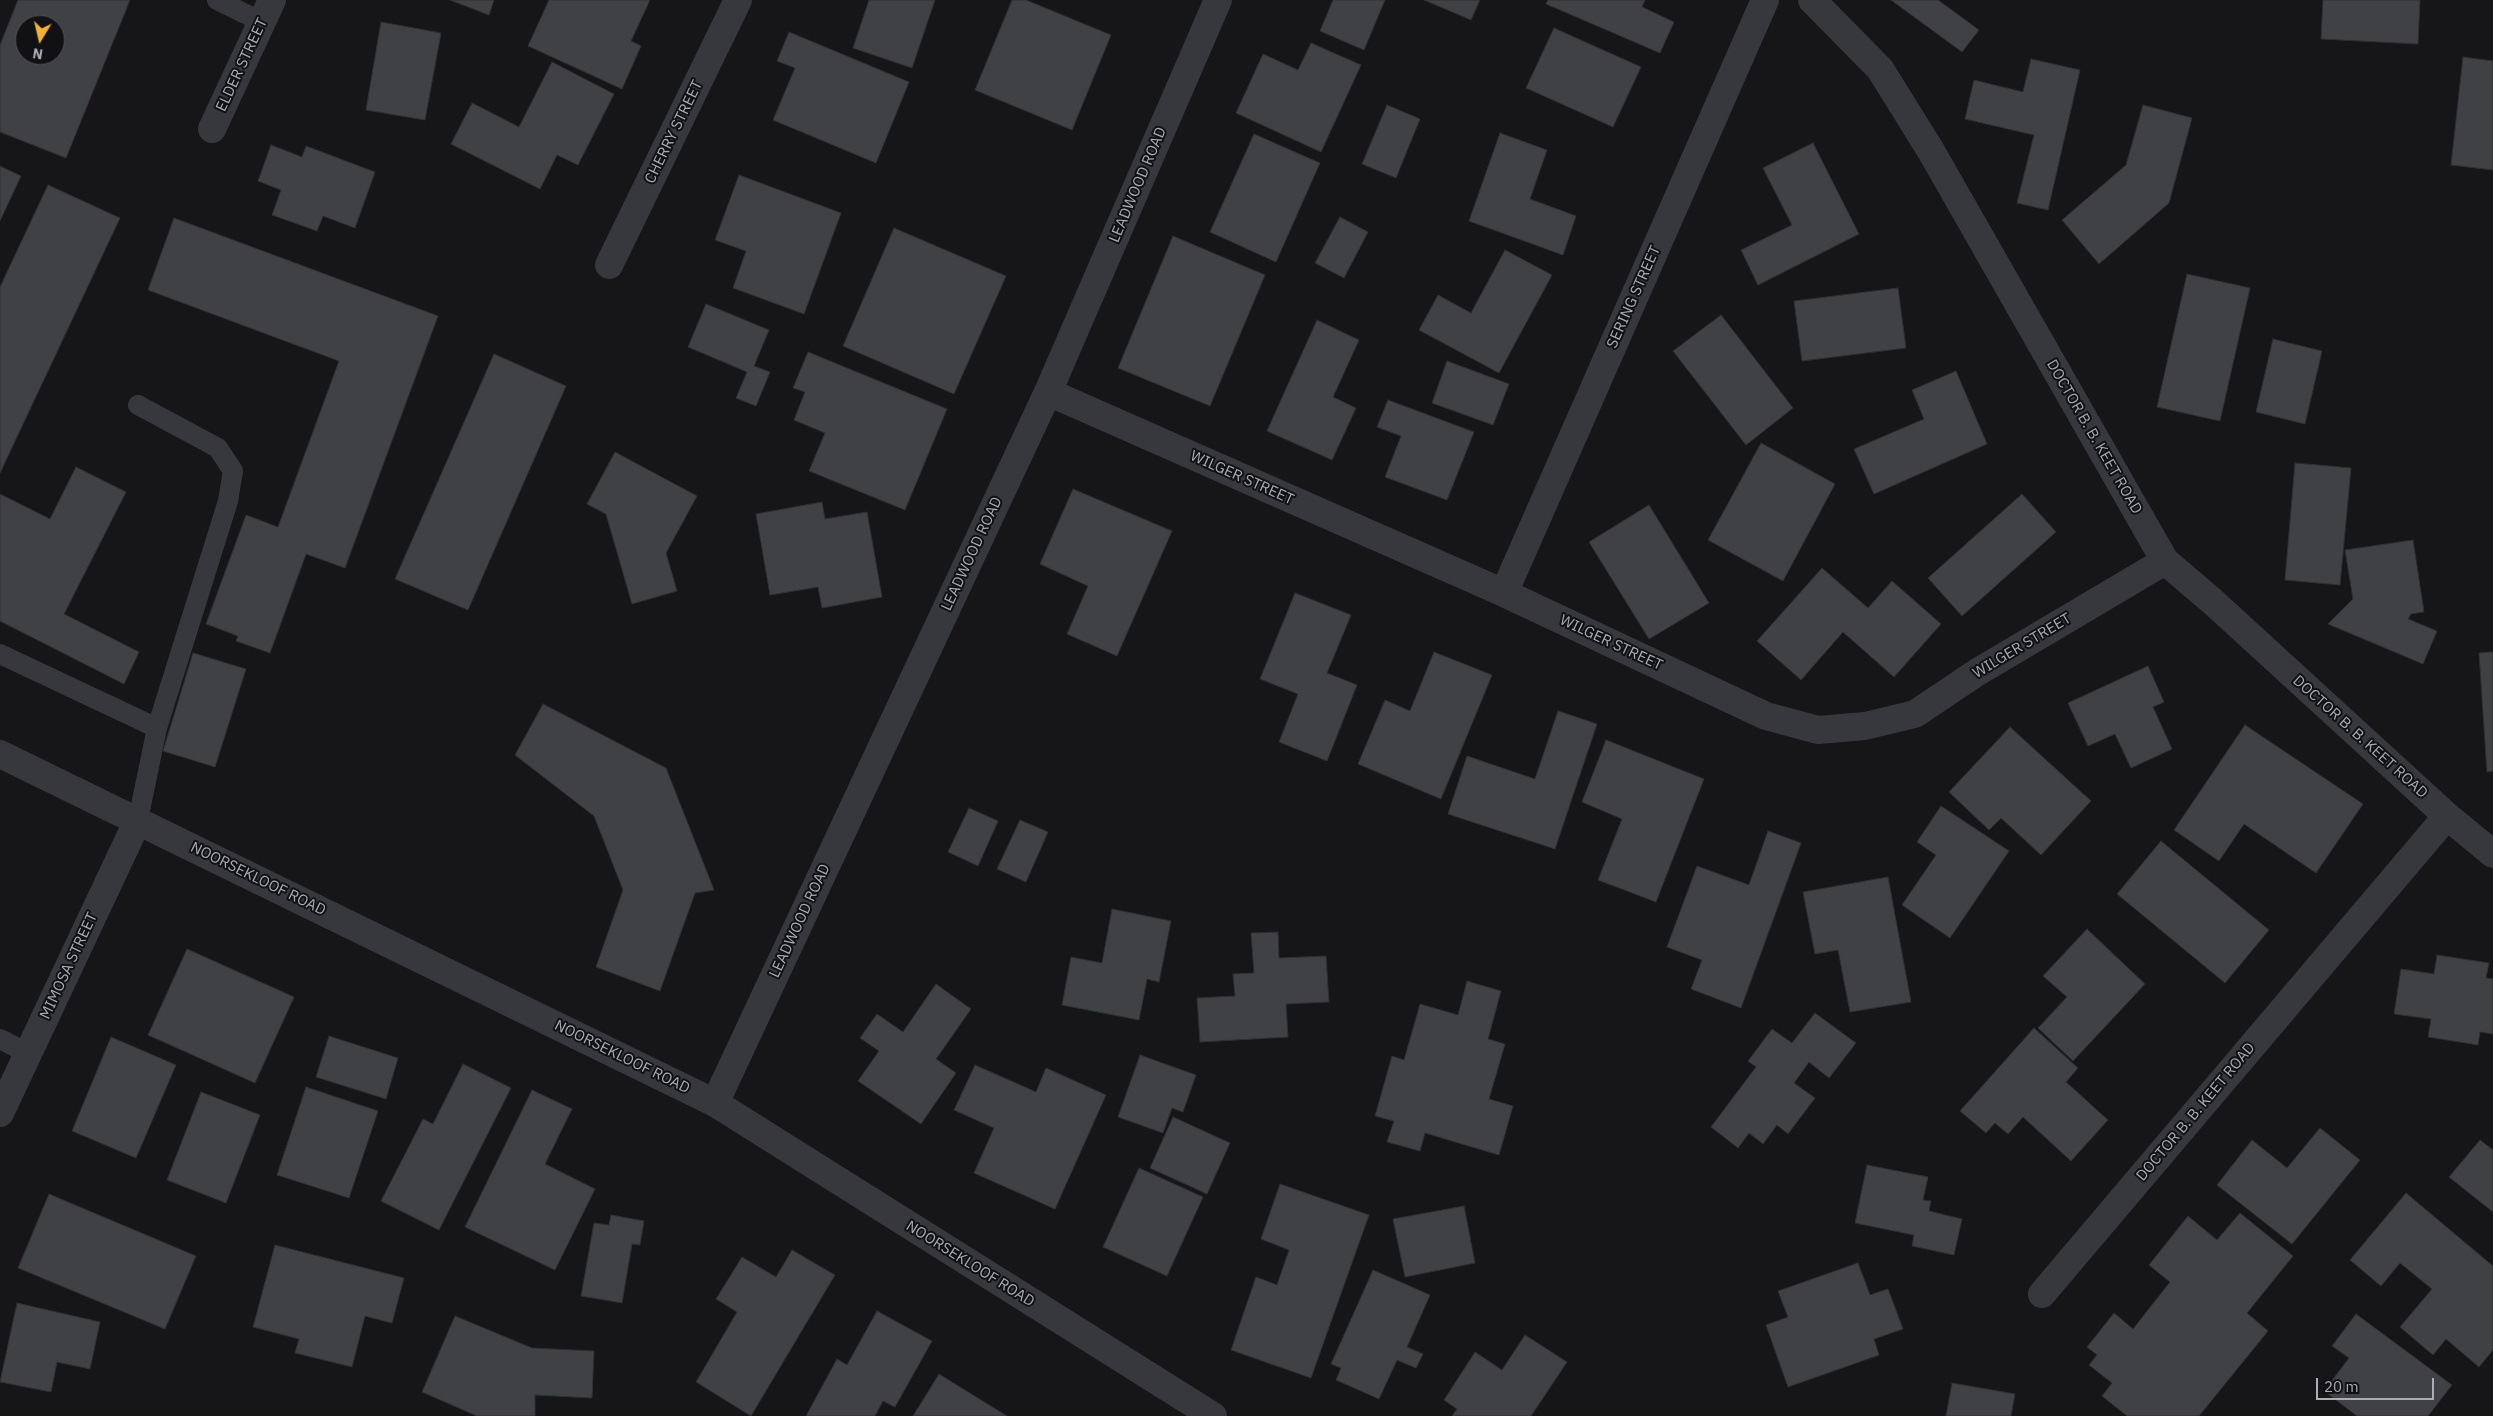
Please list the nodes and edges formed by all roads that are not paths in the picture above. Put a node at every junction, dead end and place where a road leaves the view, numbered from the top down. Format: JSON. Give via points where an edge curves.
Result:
{"nodes":[{"id":1,"x":217,"y":0,"type":"edge"},
{"id":2,"x":738,"y":0,"type":"edge"},
{"id":3,"x":1218,"y":0,"type":"edge"},
{"id":4,"x":1765,"y":0,"type":"edge"},
{"id":5,"x":1812,"y":0,"type":"edge"},
{"id":6,"x":267,"y":11,"type":"edge"},
{"id":7,"x":212,"y":130,"type":"dead end"},
{"id":8,"x":609,"y":265,"type":"dead end"},
{"id":9,"x":1048,"y":392,"type":"junction"},
{"id":10,"x":138,"y":404,"type":"dead end"},
{"id":11,"x":2165,"y":561,"type":"junction"},
{"id":12,"x":1504,"y":593,"type":"junction"},
{"id":13,"x":0,"y":654,"type":"edge"},
{"id":14,"x":157,"y":728,"type":"junction"},
{"id":15,"x":0,"y":754,"type":"edge"},
{"id":16,"x":2447,"y":816,"type":"junction"},
{"id":17,"x":138,"y":820,"type":"junction"},
{"id":18,"x":2493,"y":854,"type":"edge"},
{"id":19,"x":0,"y":1039,"type":"edge"},
{"id":20,"x":27,"y":1053,"type":"junction"},
{"id":21,"x":715,"y":1103,"type":"junction"},
{"id":22,"x":0,"y":1113,"type":"edge"},
{"id":23,"x":2042,"y":1294,"type":"dead end"},
{"id":24,"x":1213,"y":1416,"type":"edge"}],
"edges":[{"from":1,"to":6,"type":"lane"},
{"from":2,"to":8,"type":"street","name":"CHERRY STREET"},
{"from":3,"to":9,"type":"street","name":"LEADWOOD ROAD"},
{"from":4,"to":12,"type":"street","name":"SERING STREET"},
{"from":5,"to":11,"type":"street","name":"DOCTOR B. B. KEET ROAD","via":[[1880,69],[1931,152]]},
{"from":6,"to":7,"type":"street","name":"ELDER STREET"},
{"from":9,"to":12,"type":"street","name":"WILGER STREET"},
{"from":9,"to":21,"type":"street","name":"LEADWOOD ROAD"},
{"from":10,"to":14,"type":"lane","via":[[218,448],[233,471],[228,500]]},
{"from":11,"to":12,"type":"street","name":"WILGER STREET","via":[[1976,673],[1914,714],[1866,726],[1818,730],[1766,716]]},
{"from":11,"to":16,"type":"street","name":"DOCTOR B. B. KEET ROAD"},
{"from":13,"to":14,"type":"lane"},
{"from":14,"to":17,"type":"lane"},
{"from":15,"to":17,"type":"street","name":"NOORSEKLOOF ROAD"},
{"from":16,"to":18,"type":"street","name":"DOCTOR B. B. KEET ROAD"},
{"from":16,"to":23,"type":"street","name":"DOCTOR B. B. KEET ROAD"},
{"from":17,"to":20,"type":"street","name":"MIMOSA STREET"},
{"from":17,"to":21,"type":"street","name":"NOORSEKLOOF ROAD"},
{"from":19,"to":20,"type":"lane"},
{"from":20,"to":22,"type":"street","name":"MIMOSA STREET"},
{"from":21,"to":24,"type":"street","name":"NOORSEKLOOF ROAD"}]}
